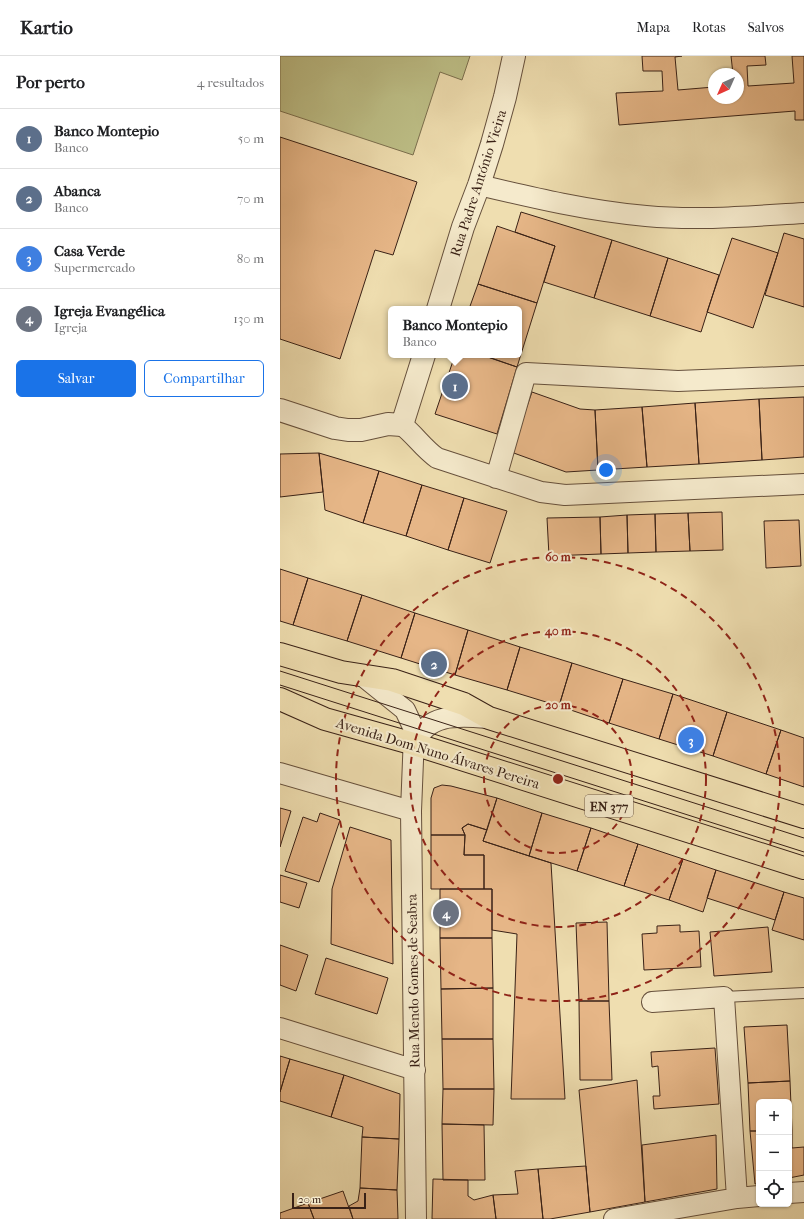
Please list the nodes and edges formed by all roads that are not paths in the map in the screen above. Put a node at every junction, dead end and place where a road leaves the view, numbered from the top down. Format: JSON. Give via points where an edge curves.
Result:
{"nodes":[{"id":1,"x":514,"y":56,"type":"edge"},
{"id":2,"x":479,"y":185,"type":"junction"},
{"id":3,"x":804,"y":213,"type":"edge"},
{"id":4,"x":439,"y":306,"type":"edge"},
{"id":5,"x":423,"y":358,"type":"edge"},
{"id":6,"x":804,"y":376,"type":"edge"},
{"id":7,"x":280,"y":410,"type":"edge"},
{"id":8,"x":402,"y":425,"type":"junction"},
{"id":9,"x":496,"y":478,"type":"junction"},
{"id":10,"x":804,"y":484,"type":"edge"},
{"id":11,"x":280,"y":654,"type":"edge"},
{"id":12,"x":364,"y":676,"type":"junction"},
{"id":13,"x":280,"y":699,"type":"edge"},
{"id":14,"x":489,"y":718,"type":"junction"},
{"id":15,"x":414,"y":744,"type":"junction"},
{"id":16,"x":280,"y":773,"type":"edge"},
{"id":17,"x":411,"y":811,"type":"junction"},
{"id":18,"x":804,"y":817,"type":"edge"},
{"id":19,"x":804,"y":868,"type":"edge"},
{"id":20,"x":804,"y":993,"type":"edge"},
{"id":21,"x":724,"y":997,"type":"junction"},
{"id":22,"x":652,"y":1002,"type":"dead end"},
{"id":23,"x":280,"y":1028,"type":"edge"},
{"id":24,"x":415,"y":1070,"type":"junction"},
{"id":25,"x":804,"y":1192,"type":"edge"},
{"id":26,"x":792,"y":1193,"type":"edge"},
{"id":27,"x":756,"y":1196,"type":"edge"},
{"id":28,"x":737,"y":1198,"type":"junction"},
{"id":29,"x":416,"y":1219,"type":"edge"},
{"id":30,"x":614,"y":1219,"type":"edge"}],
"edges":[{"from":1,"to":2,"type":"street","name":"Rua Padre António Vieira","via":[[505,97]]},
{"from":2,"to":3,"type":"street","via":[[596,210],[647,216],[698,218]]},
{"from":2,"to":4,"type":"street","name":"Rua Padre António Vieira","via":[[462,227]]},
{"from":5,"to":8,"type":"street"},
{"from":6,"to":9,"type":"street","via":[[678,381],[526,373]]},
{"from":7,"to":8,"type":"street","via":[[348,430],[388,424]]},
{"from":8,"to":9,"type":"street","via":[[437,458]]},
{"from":9,"to":10,"type":"street","via":[[540,492],[565,495]]},
{"from":11,"to":12,"type":"main road"},
{"from":12,"to":14,"type":"main road","via":[[392,680],[464,704]]},
{"from":12,"to":15,"type":"street","name":"Rua Mendo Gomes de Seabra","via":[[404,710],[413,727]]},
{"from":13,"to":15,"type":"main road","name":"Avenida Dom Nuno Álvares Pereira","number":"EN 377","via":[[325,719]]},
{"from":14,"to":15,"type":"street","via":[[454,716],[437,721],[422,730]]},
{"from":14,"to":18,"type":"main road"},
{"from":15,"to":17,"type":"street","name":"Rua Mendo Gomes de Seabra"},
{"from":15,"to":19,"type":"main road","name":"Avenida Dom Nuno Álvares Pereira","number":"EN 377"},
{"from":16,"to":17,"type":"street"},
{"from":17,"to":24,"type":"street","name":"Rua Mendo Gomes de Seabra"},
{"from":20,"to":21,"type":"lane"},
{"from":21,"to":22,"type":"street"},
{"from":21,"to":28,"type":"street"},
{"from":23,"to":24,"type":"street"},
{"from":24,"to":29,"type":"street","name":"Rua Mendo Gomes de Seabra"},
{"from":25,"to":26,"type":"street"},
{"from":27,"to":28,"type":"street"},
{"from":28,"to":30,"type":"street"}]}
